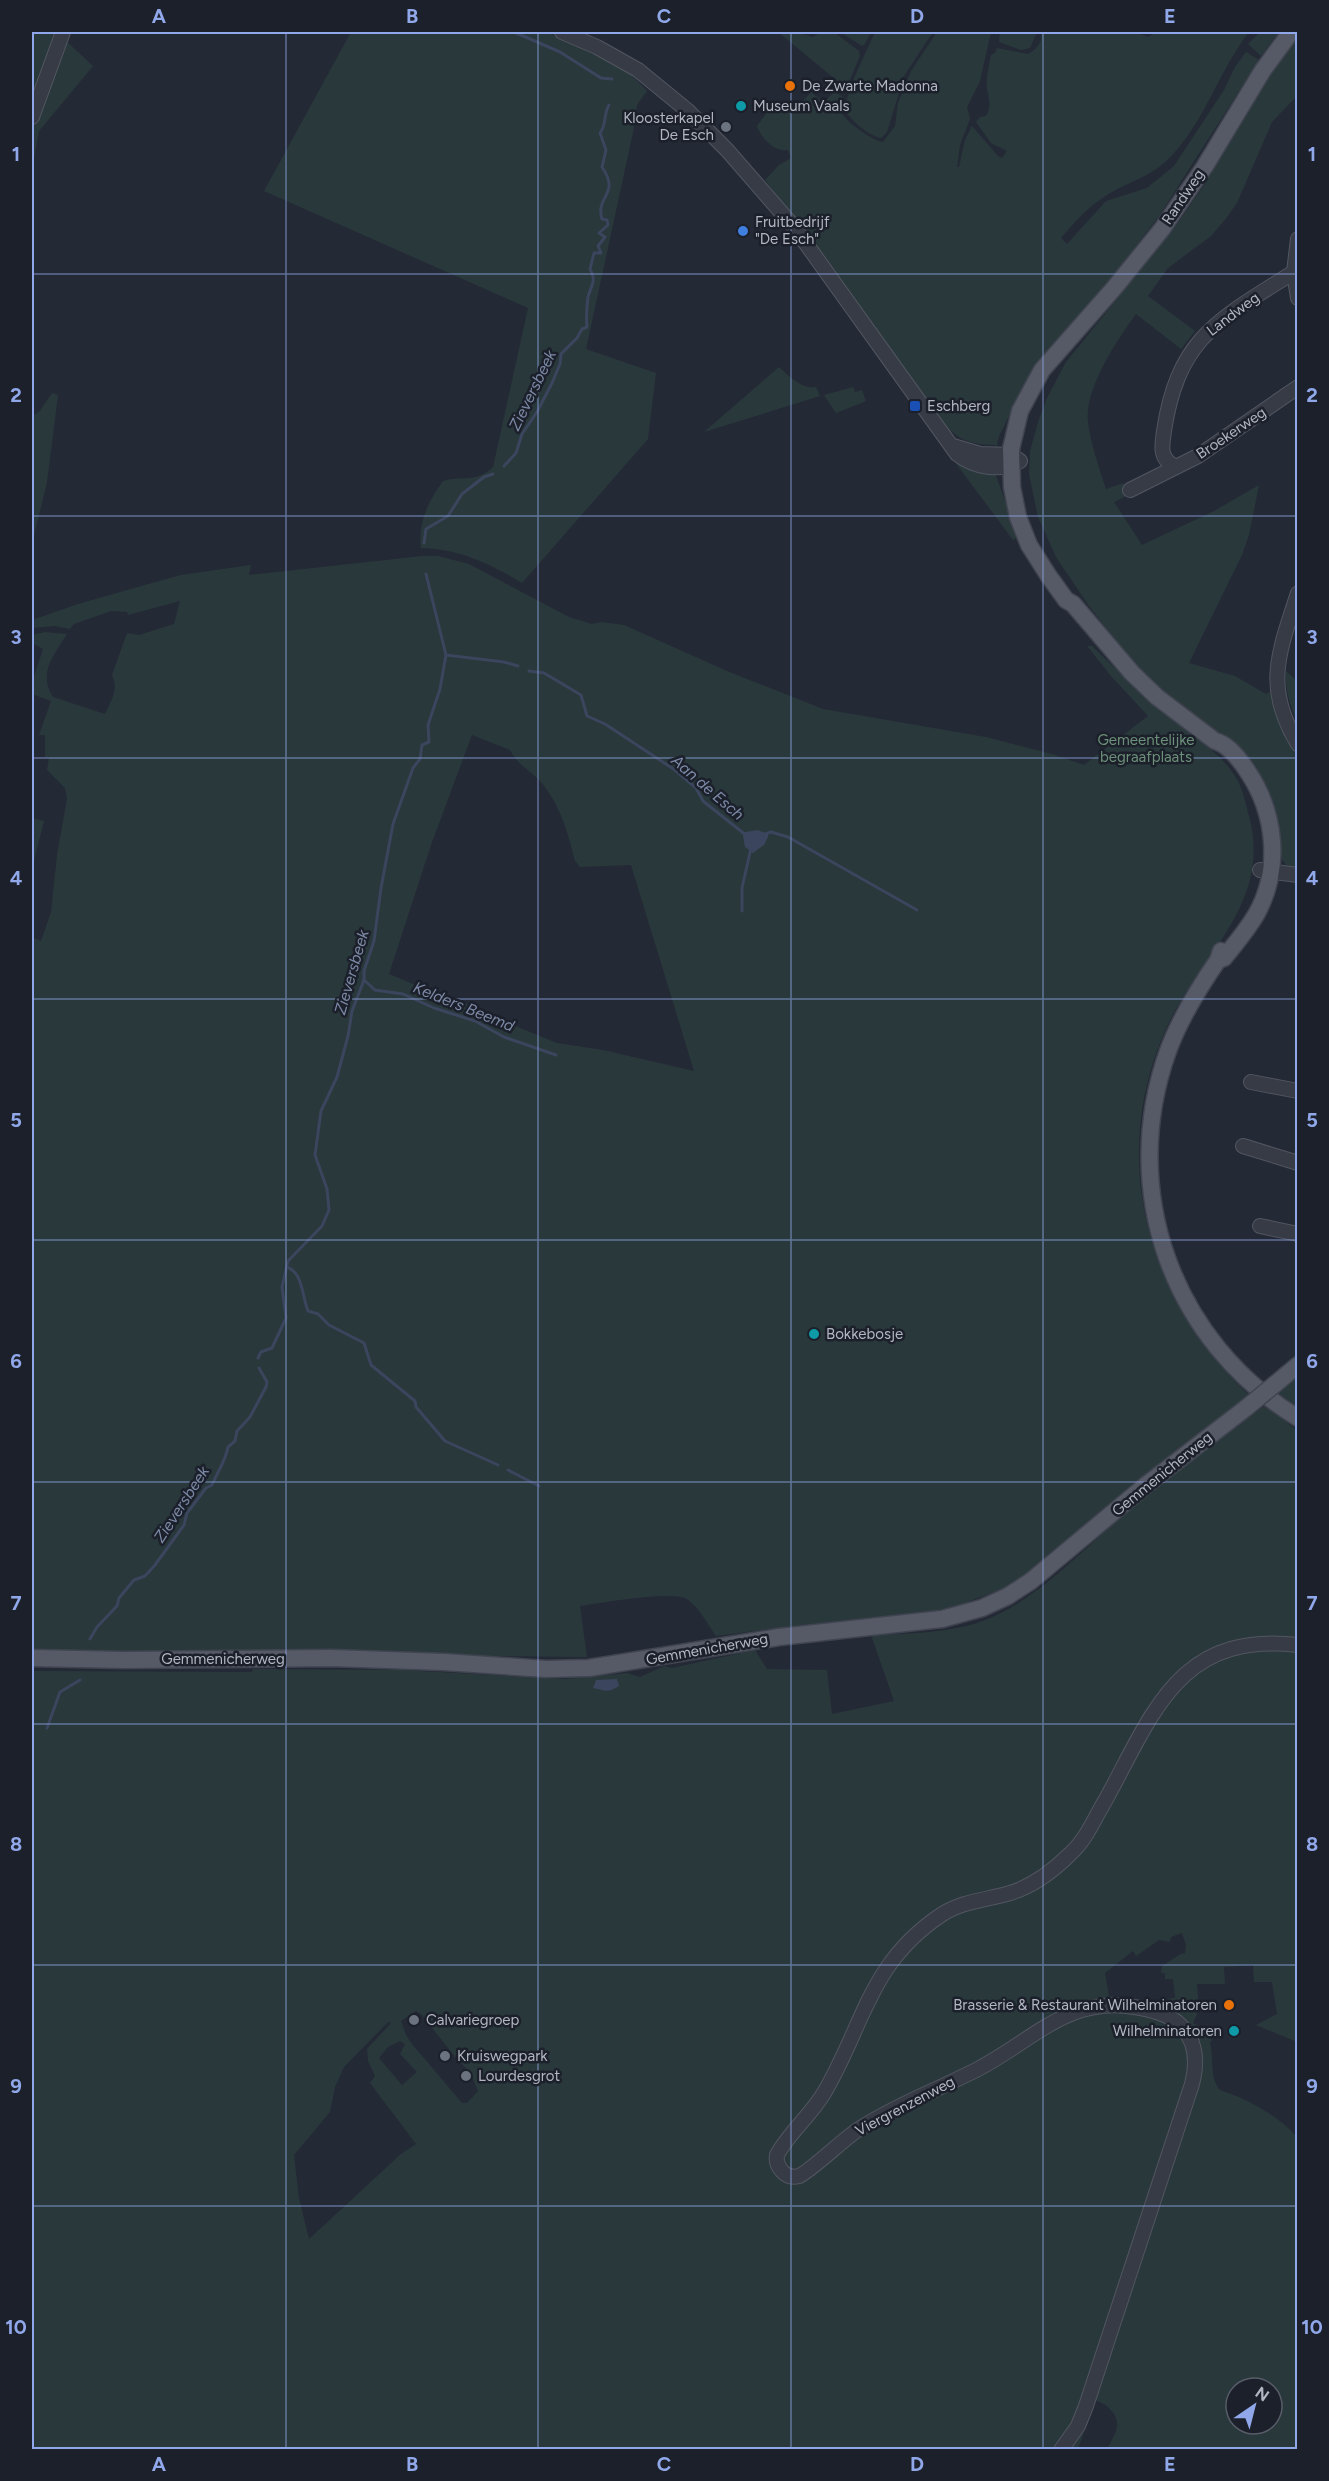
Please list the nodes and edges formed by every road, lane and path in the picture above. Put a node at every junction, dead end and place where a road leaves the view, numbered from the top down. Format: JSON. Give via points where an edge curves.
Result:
{"nodes":[{"id":1,"x":63,"y":32,"type":"edge"},
{"id":2,"x":562,"y":32,"type":"edge"},
{"id":3,"x":1291,"y":32,"type":"edge"},
{"id":4,"x":32,"y":117,"type":"edge"},
{"id":5,"x":1298,"y":239,"type":"edge"},
{"id":6,"x":1294,"y":272,"type":"junction"},
{"id":7,"x":1298,"y":298,"type":"edge"},
{"id":8,"x":1298,"y":387,"type":"edge"},
{"id":9,"x":1014,"y":461,"type":"junction"},
{"id":10,"x":1174,"y":466,"type":"junction"},
{"id":11,"x":1130,"y":490,"type":"dead end"},
{"id":12,"x":1298,"y":593,"type":"edge"},
{"id":13,"x":1298,"y":744,"type":"edge"},
{"id":14,"x":1266,"y":871,"type":"junction"},
{"id":15,"x":1298,"y":875,"type":"edge"},
{"id":16,"x":1251,"y":1082,"type":"dead end"},
{"id":17,"x":1298,"y":1091,"type":"edge"},
{"id":18,"x":1243,"y":1146,"type":"dead end"},
{"id":19,"x":1298,"y":1163,"type":"edge"},
{"id":20,"x":1260,"y":1226,"type":"dead end"},
{"id":21,"x":1298,"y":1234,"type":"edge"},
{"id":22,"x":1298,"y":1365,"type":"edge"},
{"id":23,"x":1298,"y":1418,"type":"edge"},
{"id":24,"x":1298,"y":1645,"type":"edge"},
{"id":25,"x":32,"y":1658,"type":"edge"},
{"id":26,"x":1061,"y":2450,"type":"edge"}],
"edges":[{"from":1,"to":4,"type":"street"},
{"from":2,"to":9,"type":"street","via":[[638,70],[688,111],[726,150],[794,227],[953,446]]},
{"from":3,"to":9,"type":"main road","name":"Randweg","via":[[1170,218],[1060,352],[1030,410]]},
{"from":5,"to":6,"type":"street"},
{"from":6,"to":7,"type":"street"},
{"from":6,"to":10,"type":"street","name":"Landweg","via":[[1211,328],[1184,362],[1170,398],[1162,446],[1162,455]]},
{"from":8,"to":10,"type":"street","name":"Broekerweg","via":[[1198,456]]},
{"from":9,"to":14,"type":"main road","name":"Randweg","via":[[1030,523],[1073,604],[1132,673],[1215,741],[1244,782],[1255,808]]},
{"from":10,"to":11,"type":"street","name":"Broekerweg"},
{"from":12,"to":13,"type":"street","via":[[1278,655],[1277,687],[1287,727]]},
{"from":14,"to":15,"type":"street"},
{"from":14,"to":23,"type":"main road","via":[[1268,887],[1255,916],[1224,958],[1218,960],[1182,1017],[1157,1086],[1149,1147],[1154,1212],[1183,1298],[1202,1328],[1249,1382]]},
{"from":16,"to":17,"type":"street"},
{"from":18,"to":19,"type":"street"},
{"from":20,"to":21,"type":"street"},
{"from":22,"to":25,"type":"main road","name":"Gemmenicherweg","bridge":true,"via":[[1031,1581],[982,1608],[942,1619],[779,1637],[589,1668],[333,1658]]},
{"from":24,"to":26,"type":"street","name":"Viergrenzenweg","via":[[1241,1645],[1193,1667],[1161,1700],[1088,1831],[1070,1855],[1023,1888],[950,1910],[904,1946],[877,1980],[823,2094],[777,2155],[781,2171],[792,2176],[801,2174],[865,2126],[992,2062],[1044,2027],[1082,2009],[1106,2004],[1139,2007],[1165,2015],[1180,2026],[1194,2049],[1192,2084],[1086,2406]]}]}
